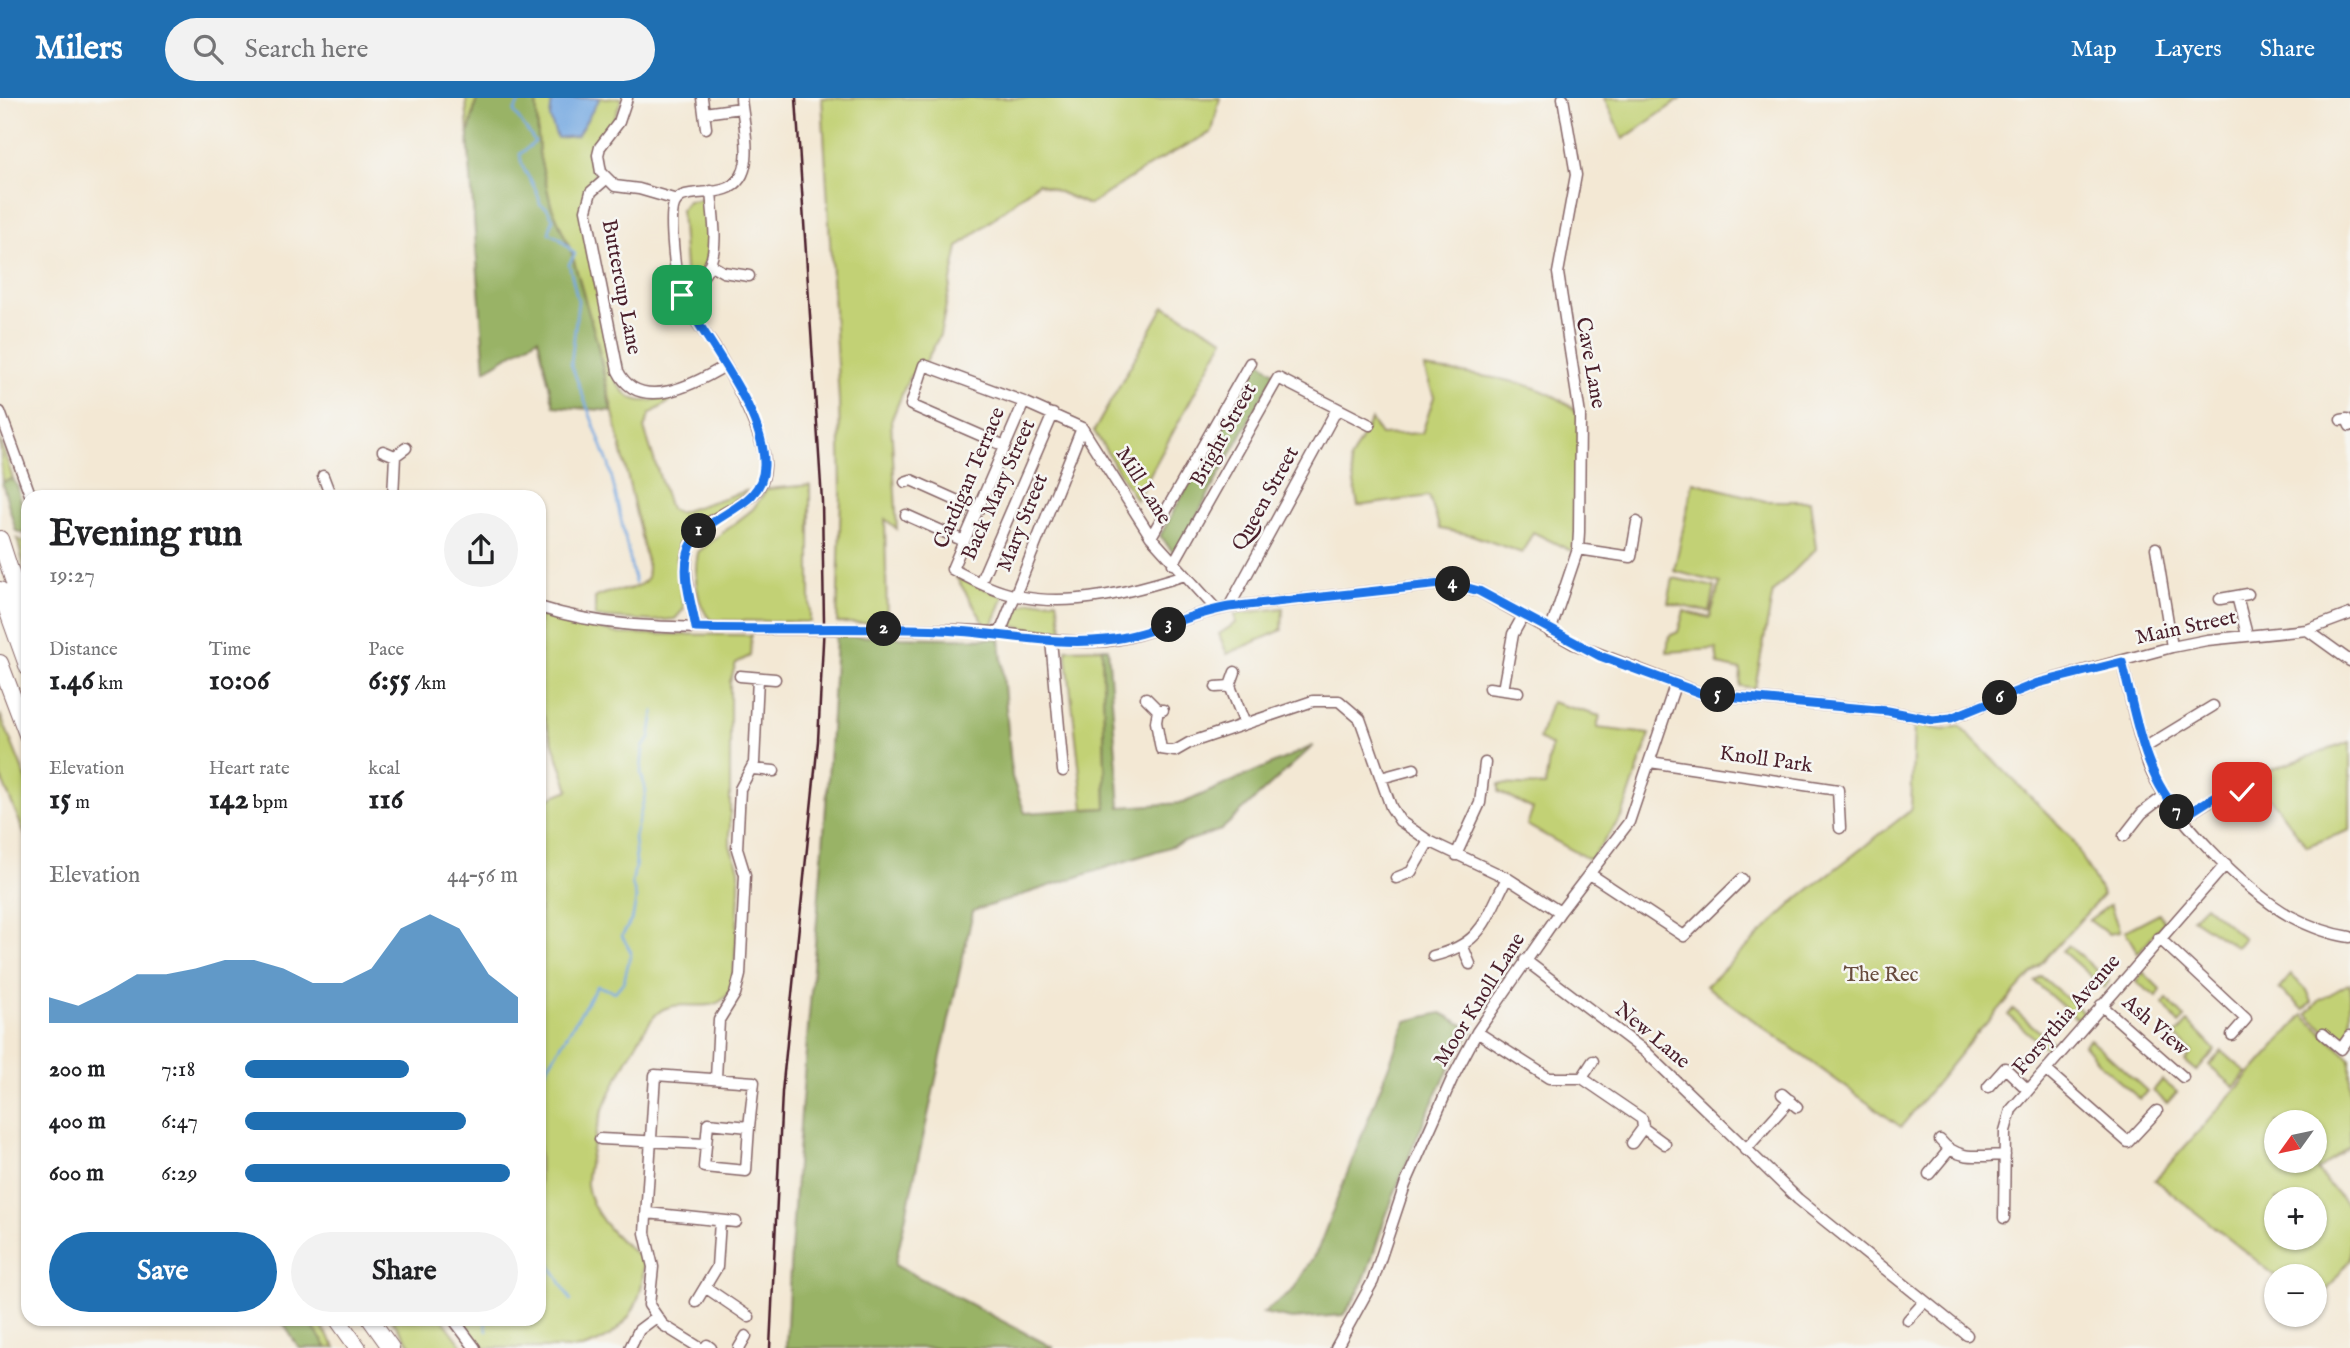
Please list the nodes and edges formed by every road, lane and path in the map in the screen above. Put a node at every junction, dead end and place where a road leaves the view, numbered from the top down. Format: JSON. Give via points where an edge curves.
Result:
{"nodes":[{"id":1,"x":627,"y":98,"type":"edge"},
{"id":2,"x":702,"y":98,"type":"edge"},
{"id":3,"x":1563,"y":98,"type":"edge"},
{"id":4,"x":741,"y":103,"type":"edge"},
{"id":5,"x":704,"y":113,"type":"junction"},
{"id":6,"x":706,"y":128,"type":"dead end"},
{"id":7,"x":606,"y":179,"type":"junction"},
{"id":8,"x":716,"y":191,"type":"junction"},
{"id":9,"x":677,"y":200,"type":"junction"},
{"id":10,"x":711,"y":265,"type":"junction"},
{"id":11,"x":749,"y":276,"type":"dead end"},
{"id":12,"x":682,"y":295,"type":"junction"},
{"id":13,"x":1250,"y":363,"type":"dead end"},
{"id":14,"x":725,"y":366,"type":"junction"},
{"id":15,"x":1024,"y":402,"type":"junction"},
{"id":16,"x":1337,"y":408,"type":"junction"},
{"id":17,"x":0,"y":412,"type":"edge"},
{"id":18,"x":1054,"y":414,"type":"junction"},
{"id":19,"x":1370,"y":425,"type":"dead end"},
{"id":20,"x":1082,"y":428,"type":"junction"},
{"id":21,"x":1005,"y":446,"type":"junction"},
{"id":22,"x":406,"y":448,"type":"dead end"},
{"id":23,"x":383,"y":451,"type":"dead end"},
{"id":24,"x":395,"y":456,"type":"junction"},
{"id":25,"x":323,"y":476,"type":"dead end"},
{"id":26,"x":905,"y":482,"type":"dead end"},
{"id":27,"x":28,"y":490,"type":"edge"},
{"id":28,"x":328,"y":490,"type":"edge"},
{"id":29,"x":393,"y":490,"type":"edge"},
{"id":30,"x":978,"y":510,"type":"junction"},
{"id":31,"x":906,"y":515,"type":"dead end"},
{"id":32,"x":1637,"y":522,"type":"dead end"},
{"id":33,"x":1151,"y":537,"type":"junction"},
{"id":34,"x":0,"y":539,"type":"edge"},
{"id":35,"x":964,"y":541,"type":"junction"},
{"id":36,"x":2157,"y":548,"type":"dead end"},
{"id":37,"x":1578,"y":549,"type":"junction"},
{"id":38,"x":1173,"y":564,"type":"junction"},
{"id":39,"x":1185,"y":575,"type":"junction"},
{"id":40,"x":979,"y":583,"type":"junction"},
{"id":41,"x":0,"y":590,"type":"edge"},
{"id":42,"x":1014,"y":596,"type":"junction"},
{"id":43,"x":2220,"y":599,"type":"dead end"},
{"id":44,"x":21,"y":604,"type":"edge"},
{"id":45,"x":1229,"y":607,"type":"junction"},
{"id":46,"x":546,"y":609,"type":"edge"},
{"id":47,"x":1216,"y":609,"type":"junction"},
{"id":48,"x":2350,"y":614,"type":"edge"},
{"id":49,"x":1523,"y":616,"type":"junction"},
{"id":50,"x":696,"y":628,"type":"junction"},
{"id":51,"x":2307,"y":630,"type":"junction"},
{"id":52,"x":1550,"y":632,"type":"junction"},
{"id":53,"x":1000,"y":633,"type":"junction"},
{"id":54,"x":2247,"y":635,"type":"junction"},
{"id":55,"x":1051,"y":640,"type":"junction"},
{"id":56,"x":2172,"y":647,"type":"junction"},
{"id":57,"x":21,"y":648,"type":"edge"},
{"id":58,"x":2350,"y":661,"type":"edge"},
{"id":59,"x":2122,"y":662,"type":"junction"},
{"id":60,"x":0,"y":663,"type":"edge"},
{"id":61,"x":1235,"y":672,"type":"dead end"},
{"id":62,"x":740,"y":676,"type":"dead end"},
{"id":63,"x":758,"y":678,"type":"junction"},
{"id":64,"x":775,"y":679,"type":"dead end"},
{"id":65,"x":1675,"y":685,"type":"junction"},
{"id":66,"x":1230,"y":686,"type":"junction"},
{"id":67,"x":1216,"y":687,"type":"dead end"},
{"id":68,"x":1489,"y":688,"type":"dead end"},
{"id":69,"x":1503,"y":690,"type":"junction"},
{"id":70,"x":1518,"y":692,"type":"dead end"},
{"id":71,"x":1146,"y":698,"type":"dead end"},
{"id":72,"x":2213,"y":706,"type":"dead end"},
{"id":73,"x":21,"y":718,"type":"edge"},
{"id":74,"x":1245,"y":724,"type":"junction"},
{"id":75,"x":2144,"y":748,"type":"junction"},
{"id":76,"x":1650,"y":762,"type":"junction"},
{"id":77,"x":1485,"y":763,"type":"dead end"},
{"id":78,"x":752,"y":769,"type":"junction"},
{"id":79,"x":1414,"y":769,"type":"dead end"},
{"id":80,"x":774,"y":771,"type":"dead end"},
{"id":81,"x":1063,"y":771,"type":"dead end"},
{"id":82,"x":1381,"y":778,"type":"junction"},
{"id":83,"x":2242,"y":784,"type":"dead end"},
{"id":84,"x":2164,"y":796,"type":"junction"},
{"id":85,"x":2183,"y":817,"type":"junction"},
{"id":86,"x":1840,"y":828,"type":"dead end"},
{"id":87,"x":2124,"y":836,"type":"dead end"},
{"id":88,"x":1429,"y":841,"type":"junction"},
{"id":89,"x":1456,"y":855,"type":"junction"},
{"id":90,"x":2226,"y":864,"type":"junction"},
{"id":91,"x":1590,"y":874,"type":"junction"},
{"id":92,"x":1396,"y":878,"type":"dead end"},
{"id":93,"x":1507,"y":878,"type":"junction"},
{"id":94,"x":1742,"y":879,"type":"dead end"},
{"id":95,"x":1560,"y":912,"type":"junction"},
{"id":96,"x":2350,"y":937,"type":"edge"},
{"id":97,"x":2159,"y":938,"type":"junction"},
{"id":98,"x":1463,"y":947,"type":"junction"},
{"id":99,"x":1433,"y":956,"type":"dead end"},
{"id":100,"x":1525,"y":961,"type":"junction"},
{"id":101,"x":1470,"y":964,"type":"dead end"},
{"id":102,"x":2101,"y":1005,"type":"junction"},
{"id":103,"x":1477,"y":1032,"type":"junction"},
{"id":104,"x":2323,"y":1034,"type":"dead end"},
{"id":105,"x":2232,"y":1035,"type":"dead end"},
{"id":106,"x":2350,"y":1036,"type":"edge"},
{"id":107,"x":1592,"y":1061,"type":"dead end"},
{"id":108,"x":2046,"y":1070,"type":"junction"},
{"id":109,"x":2182,"y":1077,"type":"dead end"},
{"id":110,"x":716,"y":1078,"type":"junction"},
{"id":111,"x":1582,"y":1078,"type":"junction"},
{"id":112,"x":1988,"y":1087,"type":"dead end"},
{"id":113,"x":2028,"y":1090,"type":"junction"},
{"id":114,"x":1790,"y":1100,"type":"dead end"},
{"id":115,"x":2157,"y":1111,"type":"dead end"},
{"id":116,"x":749,"y":1127,"type":"junction"},
{"id":117,"x":1643,"y":1128,"type":"junction"},
{"id":118,"x":600,"y":1139,"type":"dead end"},
{"id":119,"x":1940,"y":1140,"type":"dead end"},
{"id":120,"x":651,"y":1142,"type":"junction"},
{"id":121,"x":1632,"y":1143,"type":"dead end"},
{"id":122,"x":706,"y":1144,"type":"junction"},
{"id":123,"x":1665,"y":1144,"type":"dead end"},
{"id":124,"x":1745,"y":1150,"type":"junction"},
{"id":125,"x":1948,"y":1150,"type":"junction"},
{"id":126,"x":2005,"y":1155,"type":"junction"},
{"id":127,"x":1929,"y":1174,"type":"dead end"},
{"id":128,"x":647,"y":1213,"type":"junction"},
{"id":129,"x":2004,"y":1218,"type":"dead end"},
{"id":130,"x":720,"y":1221,"type":"junction"},
{"id":131,"x":736,"y":1222,"type":"dead end"},
{"id":132,"x":705,"y":1287,"type":"junction"},
{"id":133,"x":1924,"y":1301,"type":"junction"},
{"id":134,"x":696,"y":1302,"type":"dead end"},
{"id":135,"x":749,"y":1317,"type":"dead end"},
{"id":136,"x":655,"y":1318,"type":"junction"},
{"id":137,"x":1908,"y":1320,"type":"dead end"},
{"id":138,"x":342,"y":1326,"type":"edge"},
{"id":139,"x":375,"y":1326,"type":"edge"},
{"id":140,"x":458,"y":1326,"type":"edge"},
{"id":141,"x":1966,"y":1335,"type":"dead end"},
{"id":142,"x":747,"y":1336,"type":"dead end"},
{"id":143,"x":705,"y":1347,"type":"edge"},
{"id":144,"x":358,"y":1348,"type":"edge"},
{"id":145,"x":391,"y":1348,"type":"edge"},
{"id":146,"x":475,"y":1348,"type":"edge"},
{"id":147,"x":630,"y":1348,"type":"edge"},
{"id":148,"x":739,"y":1348,"type":"edge"},
{"id":149,"x":1336,"y":1348,"type":"edge"}],
"edges":[{"from":1,"to":7,"type":"street","via":[[619,122],[598,155]]},
{"from":2,"to":5,"type":"street"},
{"from":3,"to":37,"type":"street","name":"Cave Lane","via":[[1576,175],[1558,273],[1580,415]]},
{"from":4,"to":5,"type":"street"},
{"from":4,"to":8,"type":"street","via":[[746,154],[741,178]]},
{"from":5,"to":6,"type":"street"},
{"from":7,"to":9,"type":"street","via":[[615,186]]},
{"from":7,"to":14,"type":"street","name":"Buttercup Lane","via":[[591,192],[586,210],[622,380],[639,393],[663,393]]},
{"from":8,"to":9,"type":"street"},
{"from":8,"to":10,"type":"street"},
{"from":9,"to":12,"type":"street","via":[[673,211]]},
{"from":10,"to":11,"type":"street"},
{"from":10,"to":12,"type":"street"},
{"from":12,"to":14,"type":"street"},
{"from":13,"to":33,"type":"street"},
{"from":14,"to":50,"type":"street","via":[[754,423],[765,465],[763,479],[747,500],[699,531],[691,542],[686,569]]},
{"from":15,"to":18,"type":"street"},
{"from":15,"to":21,"type":"street","name":"Cardigan Terrace"},
{"from":15,"to":21,"type":"street","via":[[925,366],[911,405]]},
{"from":16,"to":19,"type":"street","name":"Bright Street"},
{"from":16,"to":38,"type":"street","name":"Bright Street","via":[[1278,379]]},
{"from":16,"to":45,"type":"street","name":"Queen Street"},
{"from":17,"to":27,"type":"street"},
{"from":18,"to":20,"type":"street"},
{"from":18,"to":40,"type":"street","name":"Back Mary Street"},
{"from":20,"to":33,"type":"street","name":"Mill Lane"},
{"from":20,"to":42,"type":"street","name":"Mary Street"},
{"from":21,"to":30,"type":"street","name":"Cardigan Terrace"},
{"from":22,"to":24,"type":"street"},
{"from":23,"to":24,"type":"street"},
{"from":24,"to":29,"type":"street"},
{"from":25,"to":28,"type":"street"},
{"from":26,"to":30,"type":"street","via":[[911,480]]},
{"from":30,"to":35,"type":"street","name":"Cardigan Terrace"},
{"from":31,"to":35,"type":"street"},
{"from":32,"to":37,"type":"street","via":[[1631,557]]},
{"from":33,"to":38,"type":"street","name":"Mill Lane"},
{"from":34,"to":44,"type":"highway"},
{"from":35,"to":40,"type":"street","name":"Cardigan Terrace","via":[[952,569]]},
{"from":36,"to":56,"type":"street"},
{"from":37,"to":52,"type":"street","name":"Cave Lane"},
{"from":38,"to":39,"type":"street","name":"Mill Lane"},
{"from":39,"to":42,"type":"street","via":[[1111,594],[1057,599]]},
{"from":39,"to":47,"type":"street","name":"Mill Lane"},
{"from":40,"to":42,"type":"street"},
{"from":41,"to":57,"type":"highway"},
{"from":42,"to":53,"type":"street","name":"Mary Street"},
{"from":43,"to":54,"type":"street","via":[[2243,595]]},
{"from":45,"to":47,"type":"street","name":"Main Street"},
{"from":45,"to":49,"type":"street","name":"Main Street","via":[[1450,583],[1479,591]]},
{"from":46,"to":50,"type":"street","name":"Main Street","via":[[618,626]]},
{"from":47,"to":55,"type":"street","name":"Main Street","via":[[1126,638]]},
{"from":48,"to":51,"type":"street","name":"Main Street"},
{"from":49,"to":52,"type":"street","name":"Main Street"},
{"from":49,"to":69,"type":"street","via":[[1513,634]]},
{"from":50,"to":53,"type":"street","name":"Main Street","bridge":true},
{"from":51,"to":54,"type":"street","name":"Main Street"},
{"from":51,"to":58,"type":"street"},
{"from":52,"to":65,"type":"street","name":"Main Street"},
{"from":53,"to":55,"type":"street","name":"Main Street"},
{"from":54,"to":56,"type":"street","name":"Main Street"},
{"from":55,"to":81,"type":"street"},
{"from":56,"to":59,"type":"street","name":"Main Street"},
{"from":59,"to":65,"type":"street","name":"Main Street","via":[[2038,683],[1951,718],[1933,720],[1888,711],[1703,694]]},
{"from":59,"to":75,"type":"street"},
{"from":60,"to":73,"type":"highway"},
{"from":61,"to":66,"type":"street"},
{"from":62,"to":63,"type":"street"},
{"from":63,"to":64,"type":"street"},
{"from":63,"to":78,"type":"street"},
{"from":65,"to":76,"type":"street","name":"Moor Knoll Lane"},
{"from":66,"to":67,"type":"street"},
{"from":66,"to":74,"type":"street"},
{"from":68,"to":69,"type":"street"},
{"from":69,"to":70,"type":"street"},
{"from":71,"to":74,"type":"street","via":[[1161,710],[1156,722],[1156,752],[1175,751]]},
{"from":72,"to":75,"type":"street"},
{"from":74,"to":82,"type":"street","via":[[1313,701],[1339,701],[1360,719]]},
{"from":75,"to":84,"type":"street"},
{"from":76,"to":86,"type":"street","name":"Knoll Park","via":[[1838,790]]},
{"from":76,"to":91,"type":"street","name":"Moor Knoll Lane","via":[[1629,821]]},
{"from":77,"to":89,"type":"street","via":[[1488,788]]},
{"from":78,"to":80,"type":"street"},
{"from":78,"to":110,"type":"street","via":[[740,789],[737,849],[745,875],[740,975],[735,994],[719,1020]]},
{"from":79,"to":82,"type":"street"},
{"from":82,"to":88,"type":"street","via":[[1400,821]]},
{"from":83,"to":85,"type":"street"},
{"from":84,"to":85,"type":"street"},
{"from":84,"to":87,"type":"street","via":[[2142,813]]},
{"from":85,"to":90,"type":"street"},
{"from":88,"to":89,"type":"street"},
{"from":88,"to":92,"type":"street","via":[[1412,872]]},
{"from":89,"to":93,"type":"street"},
{"from":90,"to":96,"type":"street","via":[[2288,915],[2331,934]]},
{"from":90,"to":97,"type":"street","name":"Forsythia Avenue"},
{"from":91,"to":94,"type":"street","via":[[1684,936]]},
{"from":91,"to":95,"type":"street","name":"Moor Knoll Lane"},
{"from":93,"to":95,"type":"street"},
{"from":93,"to":98,"type":"street","via":[[1482,928]]},
{"from":95,"to":100,"type":"street","name":"Moor Knoll Lane"},
{"from":97,"to":102,"type":"street","name":"Forsythia Avenue"},
{"from":97,"to":105,"type":"street","via":[[2246,1019]]},
{"from":98,"to":99,"type":"street"},
{"from":98,"to":101,"type":"street"},
{"from":100,"to":103,"type":"street","name":"Moor Knoll Lane"},
{"from":100,"to":124,"type":"street","name":"New Lane","via":[[1646,1052]]},
{"from":102,"to":108,"type":"street","name":"Forsythia Avenue"},
{"from":102,"to":109,"type":"street","name":"Ash View"},
{"from":103,"to":111,"type":"street","via":[[1549,1078]]},
{"from":103,"to":149,"type":"street","name":"Moor Knoll Lane","via":[[1405,1185],[1373,1281]]},
{"from":104,"to":106,"type":"street","via":[[2341,1049]]},
{"from":107,"to":111,"type":"street"},
{"from":108,"to":113,"type":"street","name":"Forsythia Avenue"},
{"from":108,"to":115,"type":"street","via":[[2128,1142]]},
{"from":110,"to":116,"type":"street","via":[[754,1082]]},
{"from":110,"to":120,"type":"street","via":[[654,1075]]},
{"from":111,"to":117,"type":"street","via":[[1642,1118]]},
{"from":112,"to":113,"type":"street","via":[[2005,1068]]},
{"from":113,"to":126,"type":"street","name":"Forsythia Avenue","via":[[2008,1119]]},
{"from":114,"to":124,"type":"street"},
{"from":116,"to":122,"type":"street","via":[[708,1123]]},
{"from":116,"to":122,"type":"street","via":[[746,1171],[704,1167]]},
{"from":117,"to":121,"type":"street"},
{"from":117,"to":123,"type":"street"},
{"from":118,"to":120,"type":"street"},
{"from":119,"to":125,"type":"street"},
{"from":120,"to":122,"type":"street"},
{"from":120,"to":128,"type":"street"},
{"from":124,"to":133,"type":"street","name":"New Lane"},
{"from":125,"to":126,"type":"street","via":[[1966,1157]]},
{"from":125,"to":127,"type":"street"},
{"from":126,"to":129,"type":"street","name":"Forsythia Avenue"},
{"from":128,"to":130,"type":"street"},
{"from":128,"to":136,"type":"street","via":[[645,1233],[653,1267],[648,1296]]},
{"from":130,"to":131,"type":"street"},
{"from":130,"to":132,"type":"street","via":[[717,1267]]},
{"from":132,"to":134,"type":"street"},
{"from":132,"to":135,"type":"street"},
{"from":133,"to":137,"type":"street"},
{"from":133,"to":141,"type":"street","name":"New Lane"},
{"from":136,"to":143,"type":"street"},
{"from":136,"to":147,"type":"street","via":[[639,1330]]},
{"from":138,"to":144,"type":"highway"},
{"from":139,"to":145,"type":"highway"},
{"from":140,"to":146,"type":"street"},
{"from":142,"to":148,"type":"street"}]}
